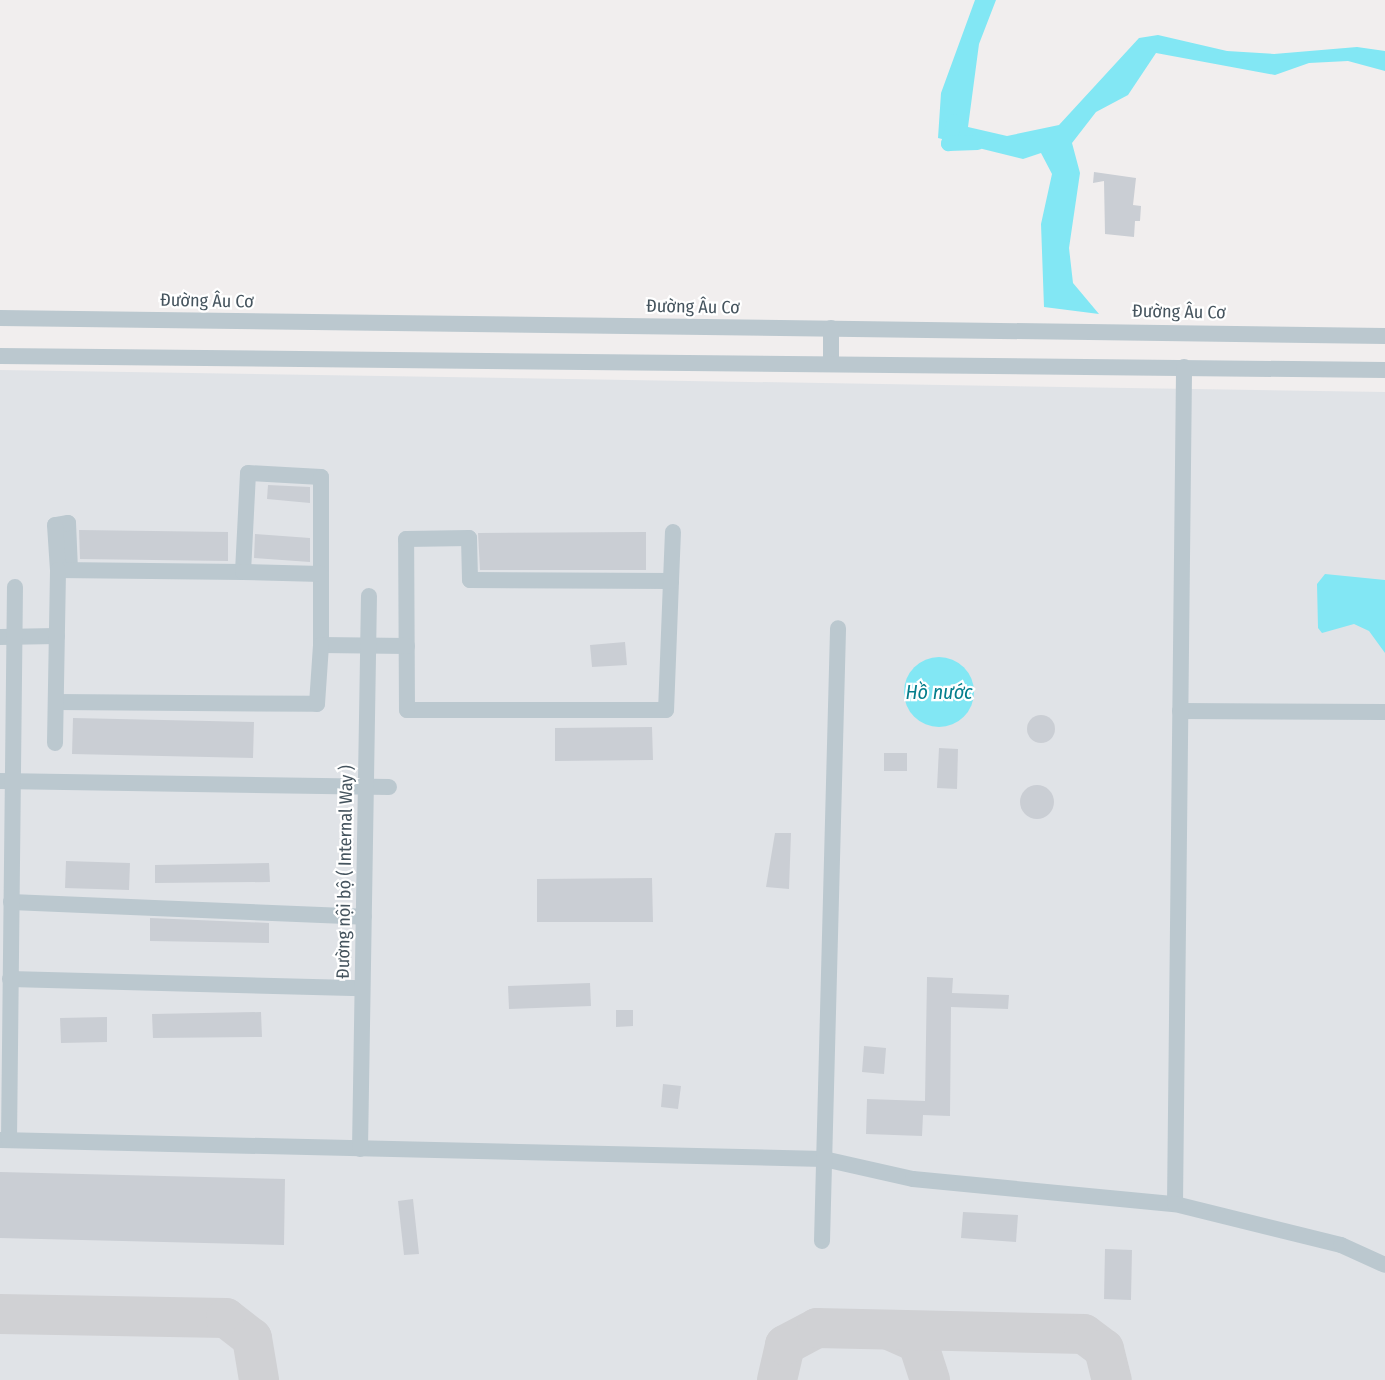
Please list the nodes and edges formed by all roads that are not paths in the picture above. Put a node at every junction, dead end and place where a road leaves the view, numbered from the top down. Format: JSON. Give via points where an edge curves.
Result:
{"nodes":[{"id":1,"x":0,"y":318,"type":"edge"},
{"id":2,"x":831,"y":328,"type":"junction"},
{"id":3,"x":1385,"y":336,"type":"edge"},
{"id":4,"x":0,"y":356,"type":"edge"},
{"id":5,"x":831,"y":364,"type":"junction"},
{"id":6,"x":1184,"y":367,"type":"junction"},
{"id":7,"x":1385,"y":370,"type":"edge"},
{"id":8,"x":674,"y":532,"type":"dead end"},
{"id":9,"x":243,"y":572,"type":"junction"},
{"id":10,"x":321,"y":574,"type":"junction"},
{"id":11,"x":671,"y":581,"type":"junction"},
{"id":12,"x":15,"y":587,"type":"dead end"},
{"id":13,"x":369,"y":596,"type":"dead end"},
{"id":14,"x":838,"y":627,"type":"dead end"},
{"id":15,"x":57,"y":636,"type":"junction"},
{"id":16,"x":7,"y":637,"type":"edge"},
{"id":17,"x":321,"y":645,"type":"junction"},
{"id":18,"x":368,"y":645,"type":"junction"},
{"id":19,"x":407,"y":646,"type":"junction"},
{"id":20,"x":56,"y":702,"type":"junction"},
{"id":21,"x":1180,"y":711,"type":"junction"},
{"id":22,"x":1385,"y":712,"type":"edge"},
{"id":23,"x":55,"y":743,"type":"dead end"},
{"id":24,"x":6,"y":781,"type":"edge"},
{"id":25,"x":366,"y":787,"type":"junction"},
{"id":26,"x":389,"y":787,"type":"dead end"},
{"id":27,"x":11,"y":902,"type":"junction"},
{"id":28,"x":364,"y":917,"type":"junction"},
{"id":29,"x":10,"y":979,"type":"junction"},
{"id":30,"x":362,"y":988,"type":"junction"},
{"id":31,"x":4,"y":1140,"type":"edge"},
{"id":32,"x":360,"y":1149,"type":"junction"},
{"id":33,"x":824,"y":1159,"type":"junction"},
{"id":34,"x":1175,"y":1204,"type":"junction"},
{"id":35,"x":822,"y":1241,"type":"dead end"},
{"id":36,"x":1385,"y":1265,"type":"edge"}],
"edges":[{"from":1,"to":2,"type":"street","name":"Đường Âu Cơ"},
{"from":2,"to":3,"type":"street","name":"Đường Âu Cơ"},
{"from":2,"to":5,"type":"street"},
{"from":4,"to":5,"type":"street"},
{"from":5,"to":6,"type":"street"},
{"from":6,"to":7,"type":"street"},
{"from":6,"to":21,"type":"street"},
{"from":8,"to":11,"type":"street"},
{"from":9,"to":10,"type":"street"},
{"from":9,"to":10,"type":"street","via":[[248,473],[321,477]]},
{"from":9,"to":15,"type":"street","via":[[64,570]]},
{"from":10,"to":17,"type":"street"},
{"from":11,"to":19,"type":"street","via":[[470,580],[469,538],[406,539]]},
{"from":11,"to":19,"type":"street","via":[[666,710],[407,710]]},
{"from":12,"to":16,"type":"street"},
{"from":13,"to":18,"type":"street","name":"Đường nội bộ ( Internal Way )"},
{"from":14,"to":33,"type":"street"},
{"from":15,"to":16,"type":"street"},
{"from":15,"to":20,"type":"street"},
{"from":16,"to":24,"type":"street"},
{"from":17,"to":18,"type":"street"},
{"from":17,"to":20,"type":"street","via":[[317,704]]},
{"from":18,"to":19,"type":"street"},
{"from":18,"to":25,"type":"street","name":"Đường nội bộ ( Internal Way )"},
{"from":20,"to":23,"type":"street"},
{"from":21,"to":22,"type":"street"},
{"from":21,"to":34,"type":"street"},
{"from":24,"to":25,"type":"street"},
{"from":24,"to":27,"type":"street"},
{"from":25,"to":26,"type":"street"},
{"from":25,"to":28,"type":"street","name":"Đường nội bộ ( Internal Way )"},
{"from":27,"to":28,"type":"street"},
{"from":27,"to":29,"type":"street"},
{"from":28,"to":30,"type":"street","name":"Đường nội bộ ( Internal Way )"},
{"from":29,"to":30,"type":"street"},
{"from":29,"to":31,"type":"street"},
{"from":30,"to":32,"type":"street","name":"Đường nội bộ ( Internal Way )"},
{"from":31,"to":32,"type":"street"},
{"from":32,"to":33,"type":"street"},
{"from":33,"to":34,"type":"street","via":[[913,1179]]},
{"from":33,"to":35,"type":"street"},
{"from":34,"to":36,"type":"street","via":[[1341,1245]]}]}
